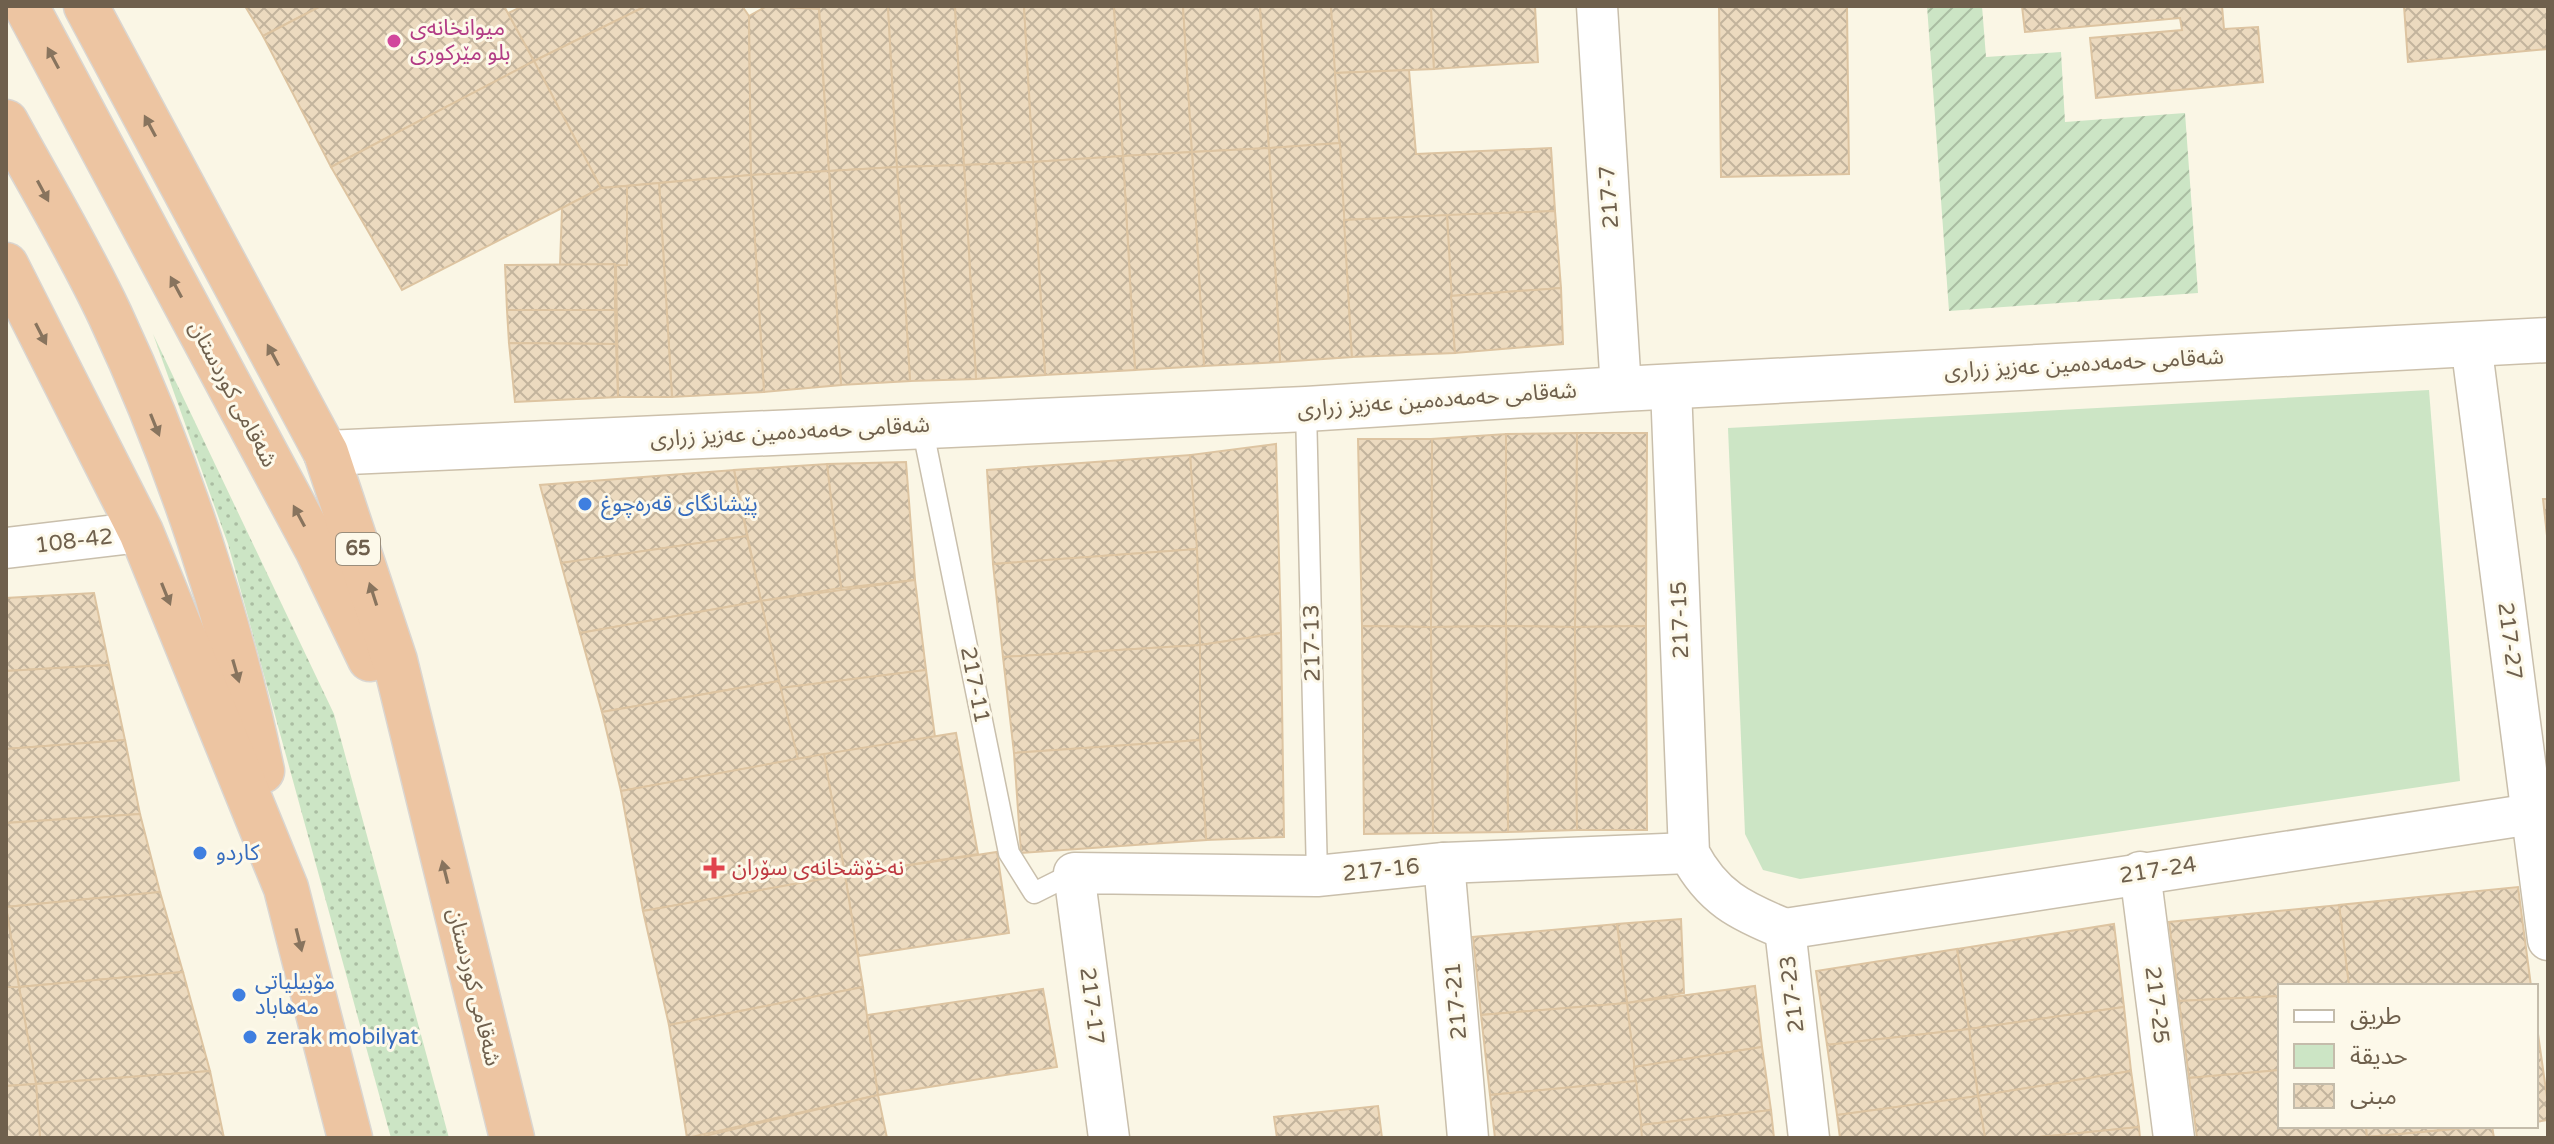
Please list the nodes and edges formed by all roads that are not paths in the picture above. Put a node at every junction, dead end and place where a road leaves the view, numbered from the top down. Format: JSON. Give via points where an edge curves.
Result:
{"nodes":[{"id":1,"x":26,"y":6,"type":"edge"},
{"id":2,"x":86,"y":6,"type":"edge"},
{"id":3,"x":1597,"y":6,"type":"edge"},
{"id":4,"x":6,"y":122,"type":"edge"},
{"id":5,"x":6,"y":265,"type":"edge"},
{"id":6,"x":2548,"y":340,"type":"edge"},
{"id":7,"x":2471,"y":343,"type":"junction"},
{"id":8,"x":1671,"y":387,"type":"junction"},
{"id":9,"x":1621,"y":389,"type":"junction"},
{"id":10,"x":1306,"y":409,"type":"junction"},
{"id":11,"x":922,"y":426,"type":"junction"},
{"id":12,"x":326,"y":453,"type":"junction"},
{"id":13,"x":141,"y":532,"type":"junction"},
{"id":14,"x":6,"y":548,"type":"edge"},
{"id":15,"x":424,"y":790,"type":"junction"},
{"id":16,"x":2532,"y":814,"type":"junction"},
{"id":17,"x":1689,"y":853,"type":"junction"},
{"id":18,"x":1444,"y":863,"type":"junction"},
{"id":19,"x":2140,"y":872,"type":"junction"},
{"id":20,"x":1074,"y":873,"type":"junction"},
{"id":21,"x":1317,"y":876,"type":"junction"},
{"id":22,"x":286,"y":888,"type":"junction"},
{"id":23,"x":1785,"y":929,"type":"junction"},
{"id":24,"x":2548,"y":940,"type":"edge"},
{"id":25,"x":350,"y":1138,"type":"edge"},
{"id":26,"x":512,"y":1138,"type":"edge"},
{"id":27,"x":1109,"y":1138,"type":"edge"},
{"id":28,"x":1468,"y":1138,"type":"edge"},
{"id":29,"x":1809,"y":1138,"type":"edge"},
{"id":30,"x":2174,"y":1138,"type":"edge"}],
"edges":[{"from":15,"to":1,"type":"highway","name":"شەقامی کوردستان","number":"65","one_way":true,"via":[[318,551]]},
{"from":12,"to":2,"type":"highway","name":"شەقامی کوردستان","number":"65","one_way":true},
{"from":3,"to":9,"type":"street","name":"217-7"},
{"from":4,"to":22,"type":"highway","one_way":true,"via":[[110,315],[212,569]]},
{"from":5,"to":13,"type":"highway","one_way":true},
{"from":6,"to":7,"type":"street","name":"شەقامی حەمەدەمین عەزیز زراری"},
{"from":7,"to":8,"type":"street","name":"شەقامی حەمەدەمین عەزیز زراری"},
{"from":7,"to":16,"type":"street","name":"217-27"},
{"from":8,"to":9,"type":"street","name":"شەقامی حەمەدەمین عەزیز زراری"},
{"from":8,"to":17,"type":"street","name":"217-15"},
{"from":9,"to":10,"type":"street","name":"شەقامی حەمەدەمین عەزیز زراری"},
{"from":10,"to":11,"type":"street","name":"شەقامی حەمەدەمین عەزیز زراری"},
{"from":10,"to":21,"type":"lane","name":"217-13"},
{"from":11,"to":12,"type":"street","name":"شەقامی حەمەدەمین عەزیز زراری"},
{"from":11,"to":20,"type":"lane","name":"217-11","via":[[1009,853],[1034,893]]},
{"from":15,"to":12,"type":"highway","name":"شەقامی کوردستان","number":"65","one_way":true,"via":[[395,661]]},
{"from":13,"to":14,"type":"street","name":"108-42"},
{"from":13,"to":22,"type":"highway","one_way":true},
{"from":26,"to":15,"type":"highway","name":"شەقامی کوردستان","number":"65","one_way":true},
{"from":16,"to":19,"type":"street","name":"217-24"},
{"from":16,"to":24,"type":"street","name":"217-27"},
{"from":17,"to":18,"type":"street","name":"217-16"},
{"from":17,"to":23,"type":"street","name":"217-23","via":[[1703,880],[1727,900]]},
{"from":18,"to":21,"type":"street","name":"217-16"},
{"from":18,"to":28,"type":"street","name":"217-21"},
{"from":19,"to":23,"type":"street","name":"217-24"},
{"from":19,"to":30,"type":"street","name":"217-25"},
{"from":20,"to":21,"type":"street","name":"217-16"},
{"from":20,"to":27,"type":"street","name":"217-17"},
{"from":22,"to":25,"type":"highway","one_way":true},
{"from":23,"to":29,"type":"street","name":"217-23"}]}
